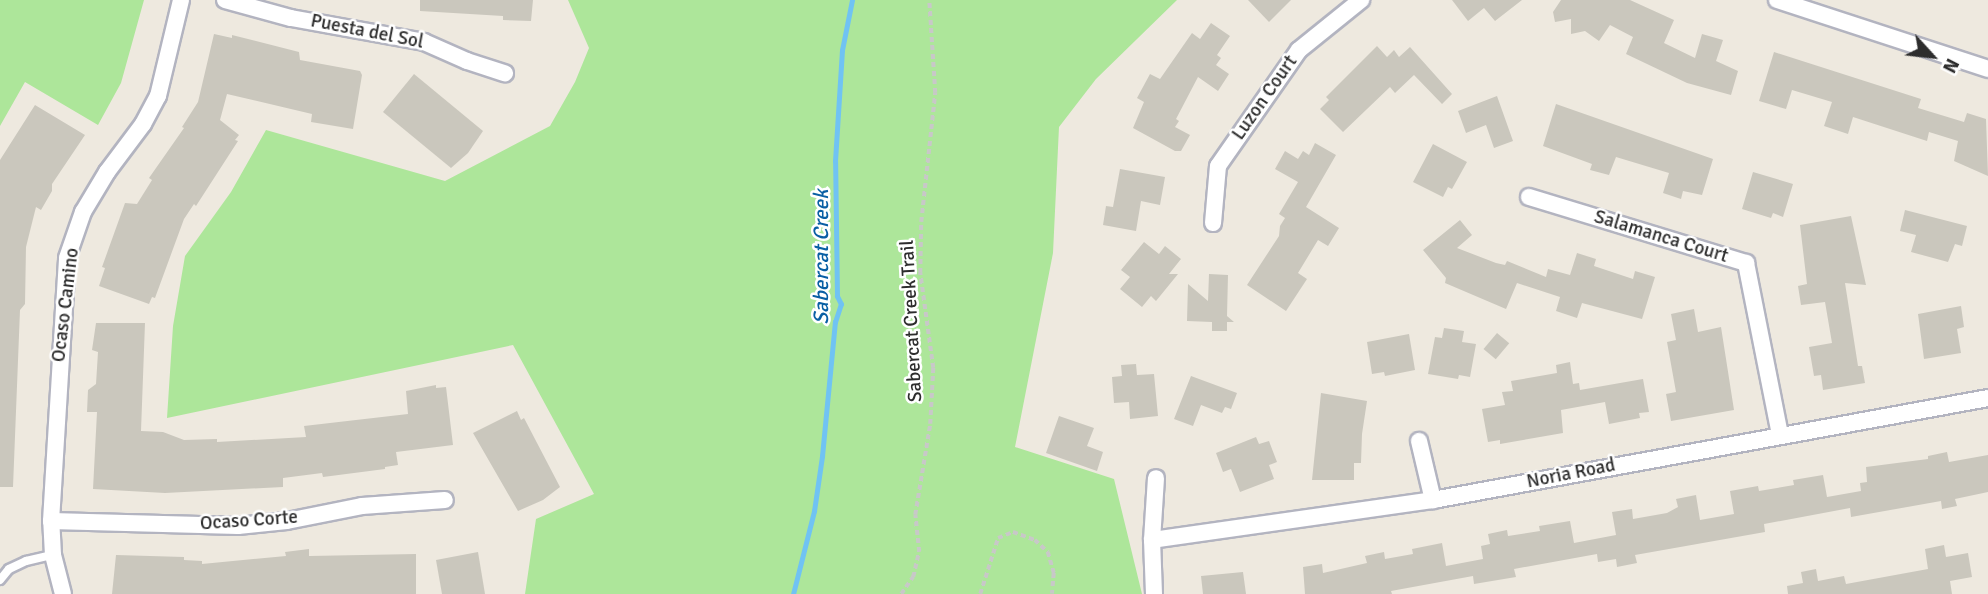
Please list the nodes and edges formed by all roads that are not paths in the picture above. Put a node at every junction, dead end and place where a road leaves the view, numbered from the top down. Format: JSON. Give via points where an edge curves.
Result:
{"nodes":[{"id":1,"x":181,"y":0,"type":"edge"},
{"id":2,"x":225,"y":0,"type":"edge"},
{"id":3,"x":1361,"y":0,"type":"edge"},
{"id":4,"x":1777,"y":0,"type":"edge"},
{"id":5,"x":1988,"y":69,"type":"edge"},
{"id":6,"x":505,"y":73,"type":"dead end"},
{"id":7,"x":1529,"y":197,"type":"dead end"},
{"id":8,"x":1213,"y":223,"type":"dead end"},
{"id":9,"x":1988,"y":398,"type":"edge"},
{"id":10,"x":1780,"y":434,"type":"junction"},
{"id":11,"x":1419,"y":441,"type":"dead end"},
{"id":12,"x":1156,"y":478,"type":"dead end"},
{"id":13,"x":445,"y":500,"type":"dead end"},
{"id":14,"x":1433,"y":500,"type":"junction"},
{"id":15,"x":51,"y":521,"type":"junction"},
{"id":16,"x":1152,"y":540,"type":"junction"},
{"id":17,"x":54,"y":555,"type":"junction"},
{"id":18,"x":0,"y":580,"type":"edge"},
{"id":19,"x":63,"y":594,"type":"edge"},
{"id":20,"x":1154,"y":594,"type":"edge"}],
"edges":[{"from":1,"to":15,"type":"street","name":"Ocaso Camino","via":[[158,96],[83,212],[67,258]]},
{"from":2,"to":6,"type":"street","name":"Puesta del Sol","via":[[291,18],[424,42]]},
{"from":3,"to":8,"type":"street","name":"Luzon Court","via":[[1299,50],[1218,166]]},
{"from":4,"to":5,"type":"street"},
{"from":7,"to":10,"type":"street","name":"Salamanca Court","via":[[1746,263]]},
{"from":9,"to":10,"type":"street","name":"Noria Road"},
{"from":10,"to":14,"type":"street","name":"Noria Road"},
{"from":11,"to":14,"type":"street"},
{"from":12,"to":16,"type":"street"},
{"from":13,"to":15,"type":"street","name":"Ocaso Corte","via":[[362,506],[238,526]]},
{"from":14,"to":16,"type":"street","name":"Noria Road"},
{"from":15,"to":17,"type":"street","name":"Ocaso Camino"},
{"from":16,"to":20,"type":"street"},
{"from":17,"to":18,"type":"lane","via":[[26,561],[9,569]]},
{"from":17,"to":19,"type":"street","name":"Ocaso Camino"}]}
